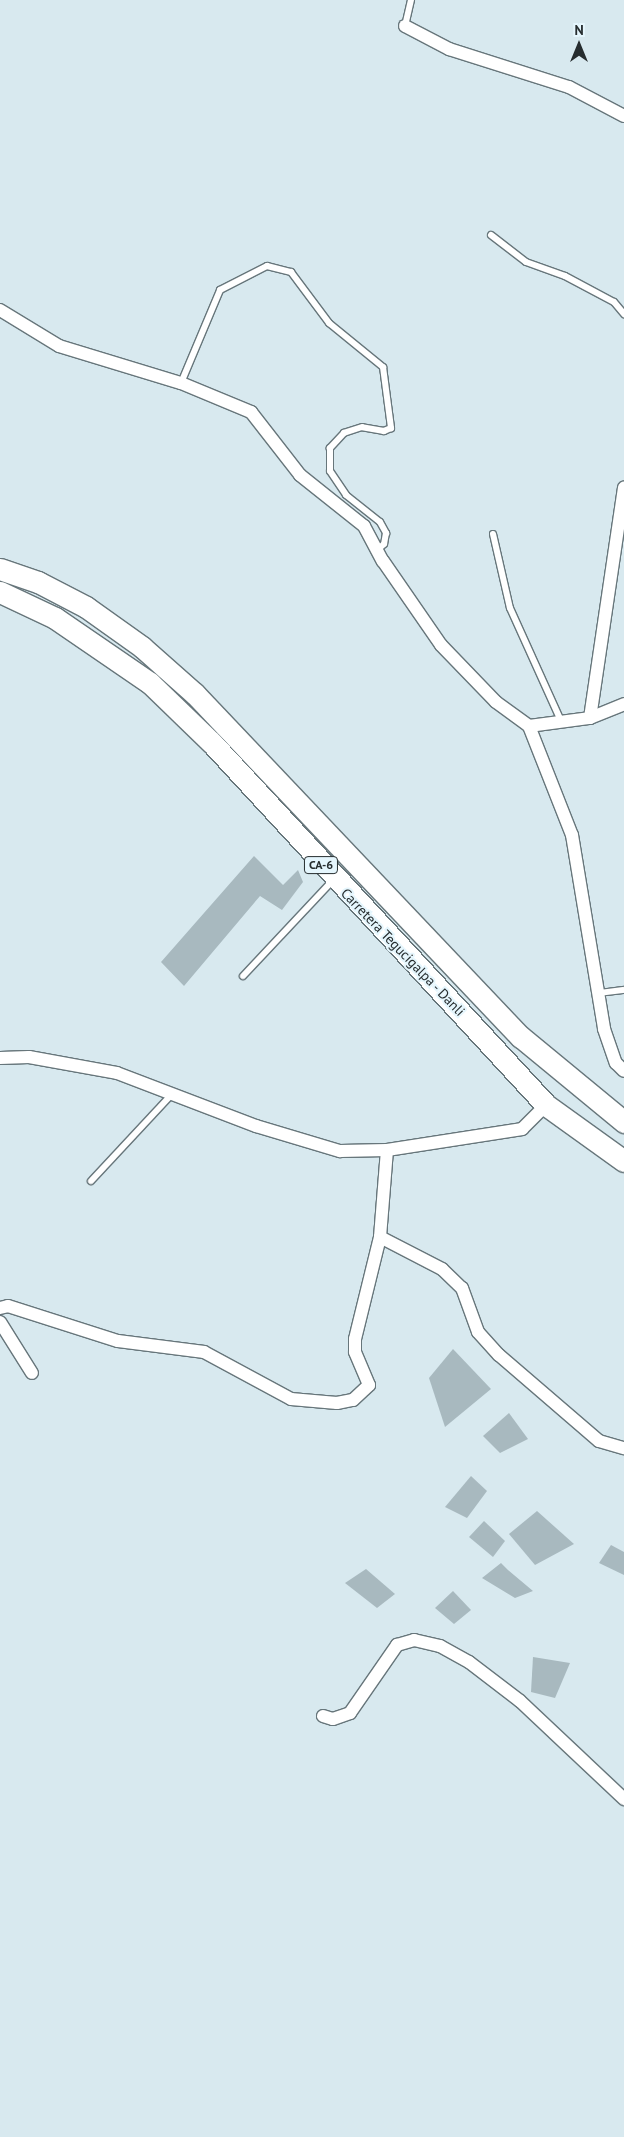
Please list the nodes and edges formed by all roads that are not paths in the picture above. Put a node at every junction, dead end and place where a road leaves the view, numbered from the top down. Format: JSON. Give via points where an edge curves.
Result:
{"nodes":[{"id":1,"x":411,"y":0,"type":"edge"},
{"id":2,"x":405,"y":26,"type":"joint"},
{"id":3,"x":624,"y":116,"type":"edge"},
{"id":4,"x":491,"y":235,"type":"dead end"},
{"id":5,"x":0,"y":310,"type":"edge"},
{"id":6,"x":624,"y":314,"type":"edge"},
{"id":7,"x":180,"y":383,"type":"junction"},
{"id":8,"x":624,"y":487,"type":"edge"},
{"id":9,"x":493,"y":534,"type":"dead end"},
{"id":10,"x":377,"y":550,"type":"junction"},
{"id":11,"x":0,"y":569,"type":"edge"},
{"id":12,"x":0,"y":592,"type":"edge"},
{"id":13,"x":624,"y":704,"type":"edge"},
{"id":14,"x":590,"y":718,"type":"junction"},
{"id":15,"x":562,"y":723,"type":"junction"},
{"id":16,"x":530,"y":726,"type":"junction"},
{"id":17,"x":333,"y":879,"type":"junction"},
{"id":18,"x":243,"y":976,"type":"dead end"},
{"id":19,"x":624,"y":990,"type":"edge"},
{"id":20,"x":599,"y":993,"type":"junction"},
{"id":21,"x":0,"y":1058,"type":"edge"},
{"id":22,"x":624,"y":1071,"type":"edge"},
{"id":23,"x":569,"y":1078,"type":"junction"},
{"id":24,"x":174,"y":1092,"type":"junction"},
{"id":25,"x":546,"y":1105,"type":"junction"},
{"id":26,"x":601,"y":1106,"type":"junction"},
{"id":27,"x":624,"y":1122,"type":"edge"},
{"id":28,"x":579,"y":1131,"type":"junction"},
{"id":29,"x":387,"y":1150,"type":"junction"},
{"id":30,"x":624,"y":1161,"type":"edge"},
{"id":31,"x":91,"y":1181,"type":"dead end"},
{"id":32,"x":380,"y":1237,"type":"junction"},
{"id":33,"x":0,"y":1308,"type":"edge"},
{"id":34,"x":0,"y":1322,"type":"edge"},
{"id":35,"x":32,"y":1373,"type":"dead end"},
{"id":36,"x":624,"y":1448,"type":"edge"},
{"id":37,"x":323,"y":1716,"type":"dead end"},
{"id":38,"x":624,"y":1799,"type":"edge"}],
"edges":[{"from":1,"to":2,"type":"lane"},
{"from":2,"to":3,"type":"street","via":[[449,49],[569,87]]},
{"from":4,"to":6,"type":"lane","via":[[526,262],[564,276],[614,302]]},
{"from":5,"to":7,"type":"street","via":[[59,346]]},
{"from":7,"to":10,"type":"street","via":[[252,412],[300,475],[364,526]]},
{"from":7,"to":10,"type":"lane","via":[[220,290],[267,266],[291,272],[329,323],[383,367],[391,428],[384,431],[362,427],[344,433],[330,448],[330,471],[346,495],[380,522],[386,534],[384,544]]},
{"from":8,"to":14,"type":"street"},
{"from":9,"to":15,"type":"lane","via":[[510,608]]},
{"from":10,"to":16,"type":"street","via":[[441,644],[496,702]]},
{"from":11,"to":23,"type":"highway","name":"Carretera Tegucigalpa - Danli","number":"CA-6","via":[[38,582],[86,607],[142,646],[228,728],[521,1037]]},
{"from":12,"to":17,"type":"highway","name":"Carretera Tegucigalpa - Danli","number":"CA-6","via":[[55,618],[150,682],[212,743]]},
{"from":13,"to":14,"type":"street"},
{"from":14,"to":15,"type":"street"},
{"from":15,"to":16,"type":"street"},
{"from":16,"to":20,"type":"street","via":[[572,835]]},
{"from":17,"to":18,"type":"lane"},
{"from":17,"to":25,"type":"highway","name":"Carretera Tegucigalpa - Danli","number":"CA-6"},
{"from":19,"to":20,"type":"lane"},
{"from":20,"to":22,"type":"street","via":[[604,1029],[616,1063]]},
{"from":21,"to":24,"type":"street","via":[[29,1057],[117,1073]]},
{"from":23,"to":25,"type":"highway","via":[[566,1101],[555,1107]]},
{"from":23,"to":26,"type":"highway","name":"Carretera Tegucigalpa - Danli","number":"CA-6"},
{"from":24,"to":29,"type":"street","via":[[256,1126],[340,1151]]},
{"from":24,"to":31,"type":"lane"},
{"from":25,"to":28,"type":"highway","name":"Carretera Tegucigalpa - Danli","number":"CA-6"},
{"from":25,"to":29,"type":"street","via":[[522,1129]]},
{"from":26,"to":27,"type":"highway","name":"Carretera Tegucigalpa - Danli","number":"CA-6"},
{"from":26,"to":28,"type":"highway","via":[[582,1107],[577,1118]]},
{"from":28,"to":30,"type":"highway","name":"Carretera Tegucigalpa - Danli","number":"CA-6"},
{"from":29,"to":32,"type":"street"},
{"from":32,"to":33,"type":"street","via":[[355,1340],[355,1352],[369,1385],[353,1400],[337,1403],[291,1399],[204,1352],[118,1341],[8,1306]]},
{"from":32,"to":36,"type":"street","via":[[442,1269],[456,1281],[469,1303],[478,1332],[499,1355],[599,1441]]},
{"from":34,"to":35,"type":"street"},
{"from":37,"to":38,"type":"street","via":[[333,1719],[350,1713],[397,1645],[414,1640],[440,1646],[469,1662],[520,1701]]}]}
